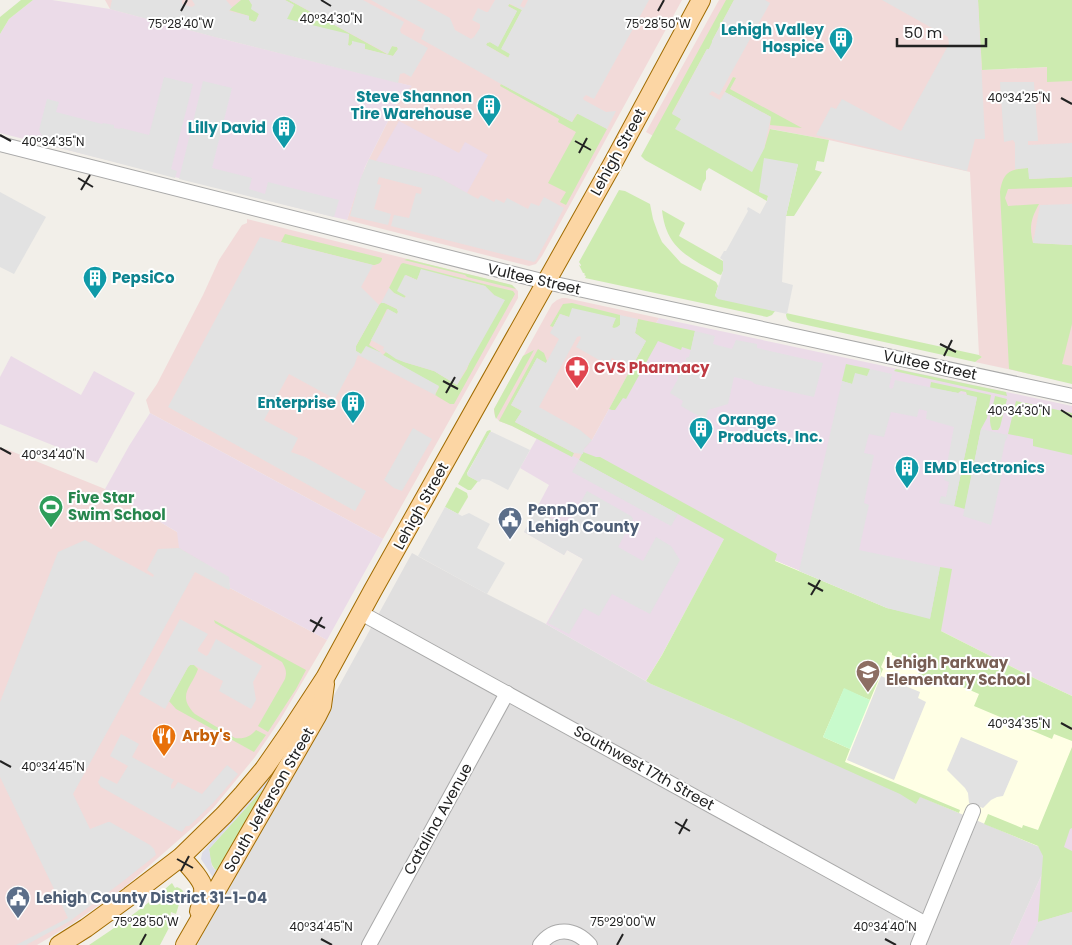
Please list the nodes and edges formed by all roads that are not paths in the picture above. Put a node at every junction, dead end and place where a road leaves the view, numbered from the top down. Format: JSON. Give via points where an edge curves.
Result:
{"nodes":[{"id":1,"x":701,"y":0,"type":"edge"},
{"id":2,"x":0,"y":144,"type":"edge"},
{"id":3,"x":546,"y":282,"type":"junction"},
{"id":4,"x":1072,"y":396,"type":"edge"},
{"id":5,"x":361,"y":613,"type":"junction"},
{"id":6,"x":325,"y":678,"type":"junction"},
{"id":7,"x":507,"y":693,"type":"junction"},
{"id":8,"x":973,"y":811,"type":"dead end"},
{"id":9,"x":181,"y":857,"type":"junction"},
{"id":10,"x":926,"y":924,"type":"junction"},
{"id":11,"x":185,"y":944,"type":"edge"},
{"id":12,"x":59,"y":945,"type":"edge"},
{"id":13,"x":369,"y":945,"type":"edge"},
{"id":14,"x":540,"y":945,"type":"edge"},
{"id":15,"x":590,"y":945,"type":"edge"},
{"id":16,"x":918,"y":945,"type":"edge"}],
"edges":[{"from":1,"to":3,"type":"main road","name":"Lehigh Street"},
{"from":2,"to":3,"type":"street","name":"Vultee Street"},
{"from":3,"to":4,"type":"street","name":"Vultee Street"},
{"from":3,"to":5,"type":"main road","name":"Lehigh Street"},
{"from":5,"to":6,"type":"main road","name":"Lehigh Street"},
{"from":5,"to":7,"type":"street","name":"Southwest 17th Street"},
{"from":6,"to":9,"type":"main road","name":"Lehigh Street","via":[[264,769]]},
{"from":6,"to":11,"type":"main road","name":"South Jefferson Street","via":[[322,706],[317,716]]},
{"from":7,"to":10,"type":"street","name":"Southwest 17th Street"},
{"from":7,"to":13,"type":"street","name":"Catalina Avenue"},
{"from":8,"to":10,"type":"street"},
{"from":9,"to":11,"type":"main road","name":"South Jefferson Street","via":[[203,887],[201,904]]},
{"from":9,"to":12,"type":"main road","name":"Lehigh Street"},
{"from":10,"to":16,"type":"street"},
{"from":14,"to":15,"type":"street","via":[[548,936],[567,931],[576,933]]}]}
